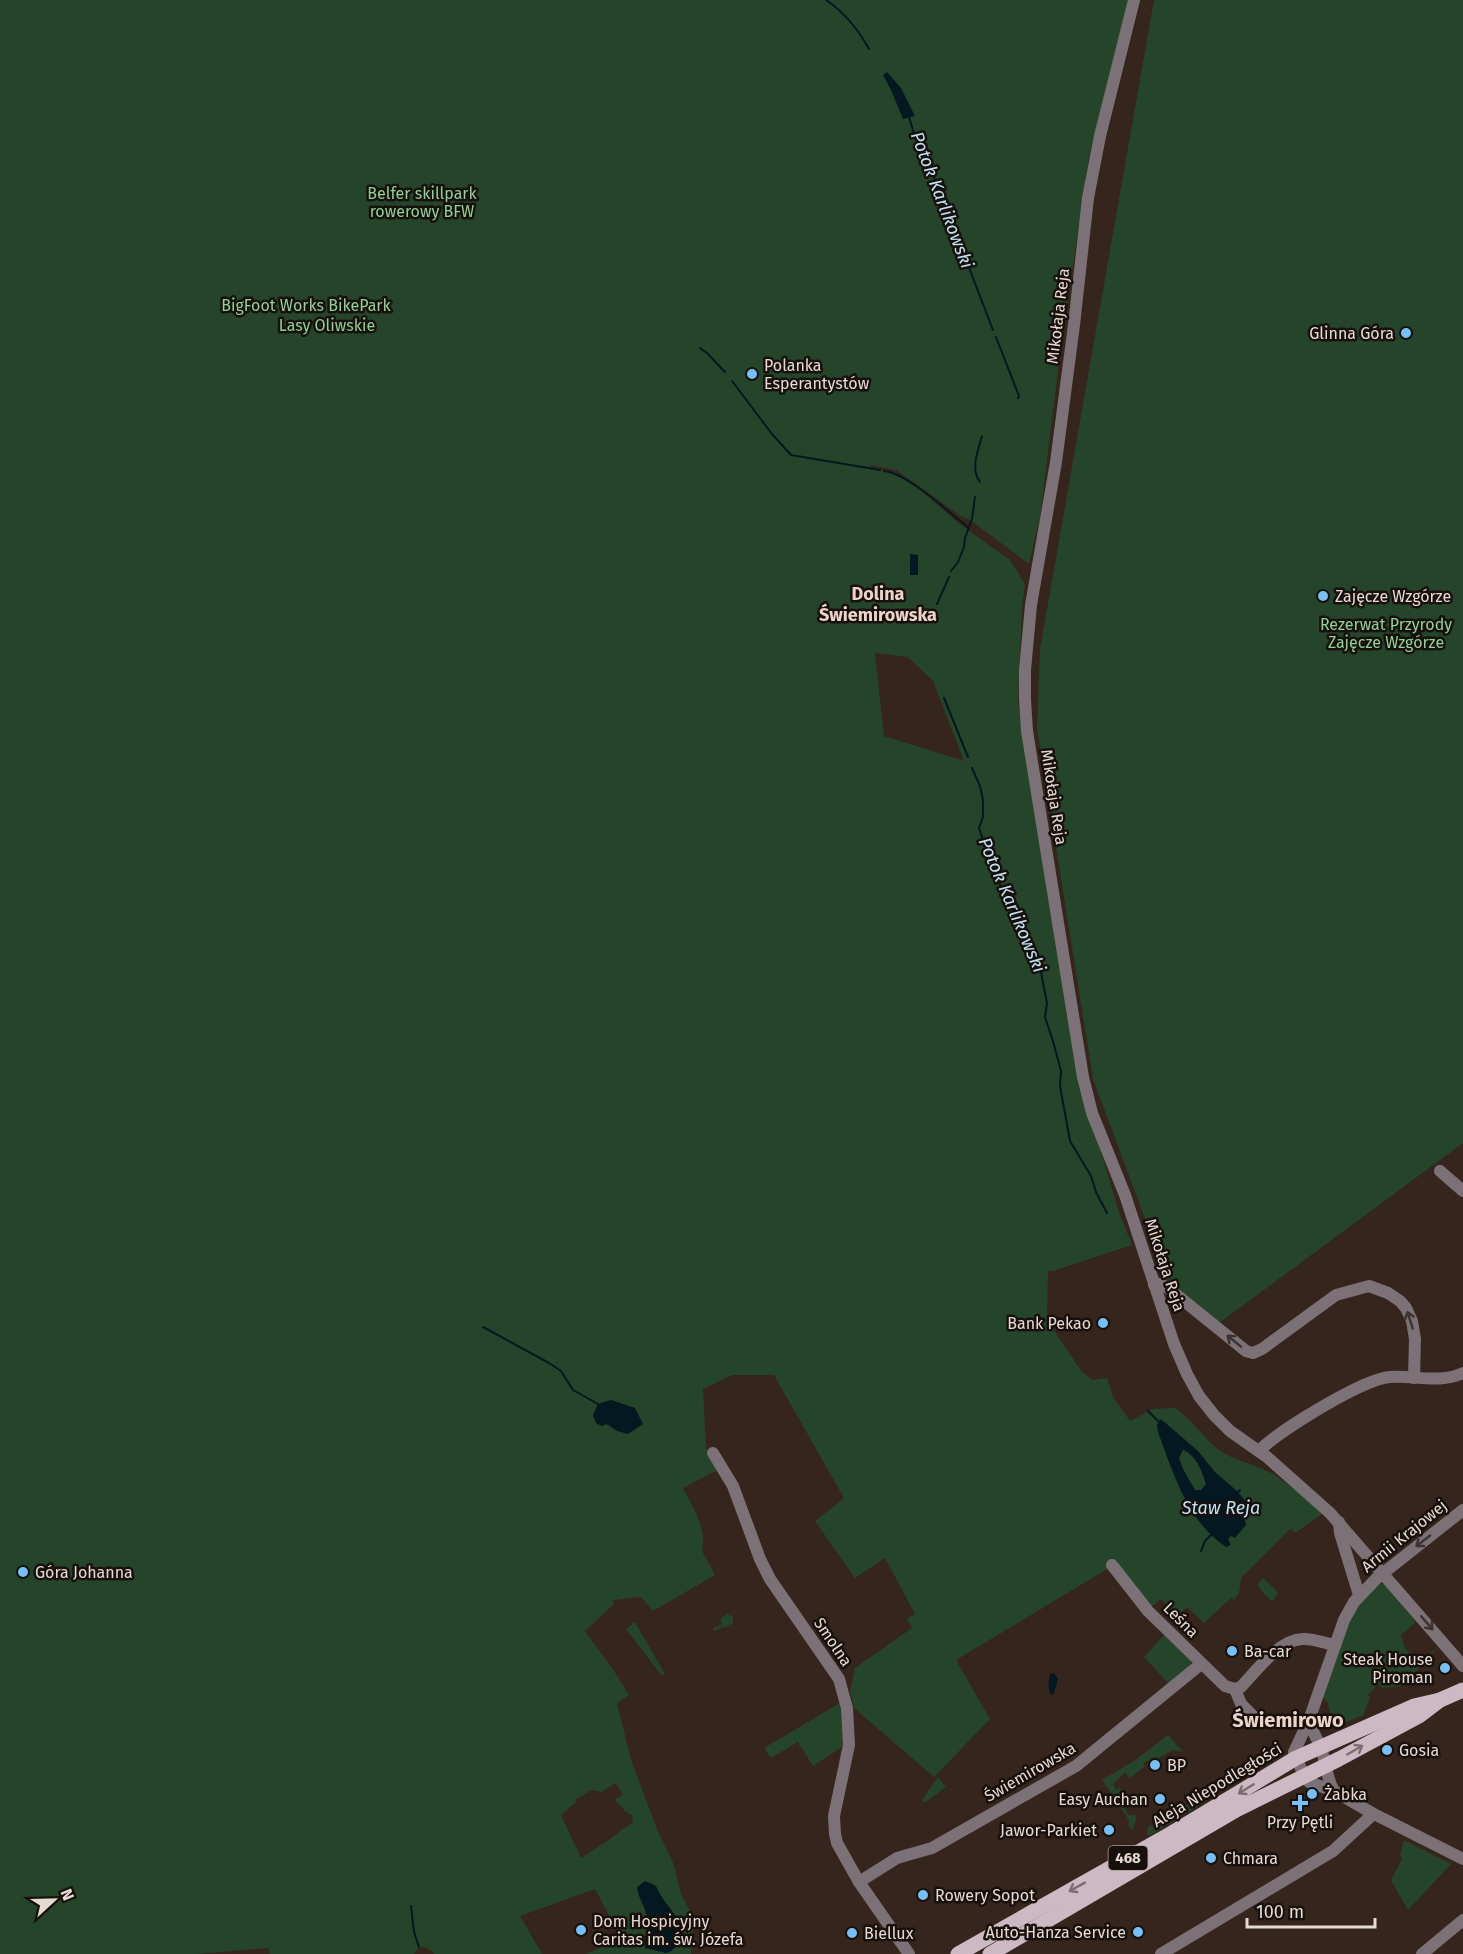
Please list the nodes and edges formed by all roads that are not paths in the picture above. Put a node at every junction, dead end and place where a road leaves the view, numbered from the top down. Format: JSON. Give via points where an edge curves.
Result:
{"nodes":[{"id":1,"x":1134,"y":0,"type":"edge"},
{"id":2,"x":1440,"y":1171,"type":"dead end"},
{"id":3,"x":1463,"y":1191,"type":"edge"},
{"id":4,"x":1154,"y":1285,"type":"junction"},
{"id":5,"x":1185,"y":1302,"type":"junction"},
{"id":6,"x":1164,"y":1317,"type":"junction"},
{"id":7,"x":1463,"y":1373,"type":"edge"},
{"id":8,"x":1414,"y":1378,"type":"junction"},
{"id":9,"x":1259,"y":1451,"type":"junction"},
{"id":10,"x":713,"y":1453,"type":"dead end"},
{"id":11,"x":1463,"y":1510,"type":"edge"},
{"id":12,"x":1339,"y":1522,"type":"junction"},
{"id":13,"x":1112,"y":1565,"type":"dead end"},
{"id":14,"x":1383,"y":1572,"type":"junction"},
{"id":15,"x":1359,"y":1595,"type":"junction"},
{"id":16,"x":1334,"y":1645,"type":"junction"},
{"id":17,"x":1201,"y":1664,"type":"junction"},
{"id":18,"x":1463,"y":1666,"type":"edge"},
{"id":19,"x":1235,"y":1689,"type":"junction"},
{"id":20,"x":1463,"y":1690,"type":"edge"},
{"id":21,"x":1440,"y":1700,"type":"junction"},
{"id":22,"x":1257,"y":1720,"type":"dead end"},
{"id":23,"x":1309,"y":1720,"type":"junction"},
{"id":24,"x":1320,"y":1746,"type":"junction"},
{"id":25,"x":1296,"y":1758,"type":"junction"},
{"id":26,"x":1326,"y":1765,"type":"junction"},
{"id":27,"x":1304,"y":1776,"type":"junction"},
{"id":28,"x":1334,"y":1791,"type":"junction"},
{"id":29,"x":1372,"y":1813,"type":"junction"},
{"id":30,"x":1463,"y":1860,"type":"edge"},
{"id":31,"x":859,"y":1882,"type":"junction"},
{"id":32,"x":1463,"y":1920,"type":"edge"},
{"id":33,"x":909,"y":1954,"type":"edge"},
{"id":34,"x":958,"y":1954,"type":"edge"},
{"id":35,"x":990,"y":1954,"type":"edge"},
{"id":36,"x":1161,"y":1954,"type":"edge"},
{"id":37,"x":1422,"y":1954,"type":"edge"}],
"edges":[{"from":1,"to":4,"type":"street","name":"Mikołaja Reja","via":[[1088,198],[1056,462],[1031,605],[1025,700],[1031,760],[1083,1077],[1092,1113]]},
{"from":2,"to":3,"type":"street"},
{"from":4,"to":5,"type":"street","via":[[1168,1288]]},
{"from":4,"to":6,"type":"street","name":"Mikołaja Reja"},
{"from":5,"to":6,"type":"street"},
{"from":8,"to":5,"type":"street","one_way":true,"via":[[1415,1339],[1406,1308],[1388,1293],[1369,1286],[1336,1295],[1252,1353]]},
{"from":6,"to":9,"type":"street","name":"Mikołaja Reja","via":[[1202,1401],[1230,1431]]},
{"from":7,"to":8,"type":"street"},
{"from":8,"to":9,"type":"street","via":[[1374,1380],[1293,1425]]},
{"from":9,"to":12,"type":"street","name":"Mikołaja Reja"},
{"from":10,"to":31,"type":"street","name":"Smolna","via":[[733,1486],[770,1579],[843,1690],[849,1745],[834,1816],[835,1834]]},
{"from":11,"to":14,"type":"street","name":"Armii Krajowej","one_way":true},
{"from":12,"to":14,"type":"street","name":"Mikołaja Reja"},
{"from":12,"to":15,"type":"street"},
{"from":13,"to":17,"type":"street","name":"Leśna","via":[[1148,1611]]},
{"from":14,"to":15,"type":"street","name":"Armii Krajowej"},
{"from":14,"to":18,"type":"street","name":"Mikołaja Reja","one_way":true},
{"from":15,"to":16,"type":"street","name":"Armii Krajowej"},
{"from":16,"to":19,"type":"street","via":[[1308,1639],[1292,1641]]},
{"from":16,"to":23,"type":"street","name":"Armii Krajowej"},
{"from":17,"to":19,"type":"street","name":"Leśna"},
{"from":17,"to":31,"type":"street","name":"Świemirowska","via":[[1076,1767],[932,1848],[897,1858]]},
{"from":19,"to":22,"type":"street","name":"Leśna","via":[[1241,1704]]},
{"from":20,"to":21,"type":"main road","name":"Aleja Niepodległości","number":"468"},
{"from":21,"to":24,"type":"main road","name":"Aleja Niepodległości","number":"468","via":[[1414,1706]]},
{"from":26,"to":21,"type":"main road","name":"Aleja Niepodległości","number":"468","one_way":true,"via":[[1419,1716]]},
{"from":23,"to":24,"type":"street"},
{"from":23,"to":25,"type":"street","name":"Armii Krajowej","via":[[1294,1752]]},
{"from":24,"to":25,"type":"main road","name":"Aleja Niepodległości","number":"468"},
{"from":24,"to":26,"type":"street"},
{"from":25,"to":27,"type":"street"},
{"from":25,"to":34,"type":"main road","name":"Aleja Niepodległości","number":"468","one_way":true},
{"from":26,"to":27,"type":"main road","name":"Aleja Niepodległości","number":"468"},
{"from":26,"to":28,"type":"street"},
{"from":27,"to":28,"type":"street","via":[[1309,1782]]},
{"from":27,"to":35,"type":"main road","name":"Aleja Niepodległości","number":"468","via":[[1209,1826]]},
{"from":28,"to":29,"type":"street"},
{"from":29,"to":30,"type":"street"},
{"from":29,"to":36,"type":"street","via":[[1333,1851]]},
{"from":31,"to":33,"type":"street","name":"Smolna"},
{"from":32,"to":37,"type":"street"}]}
